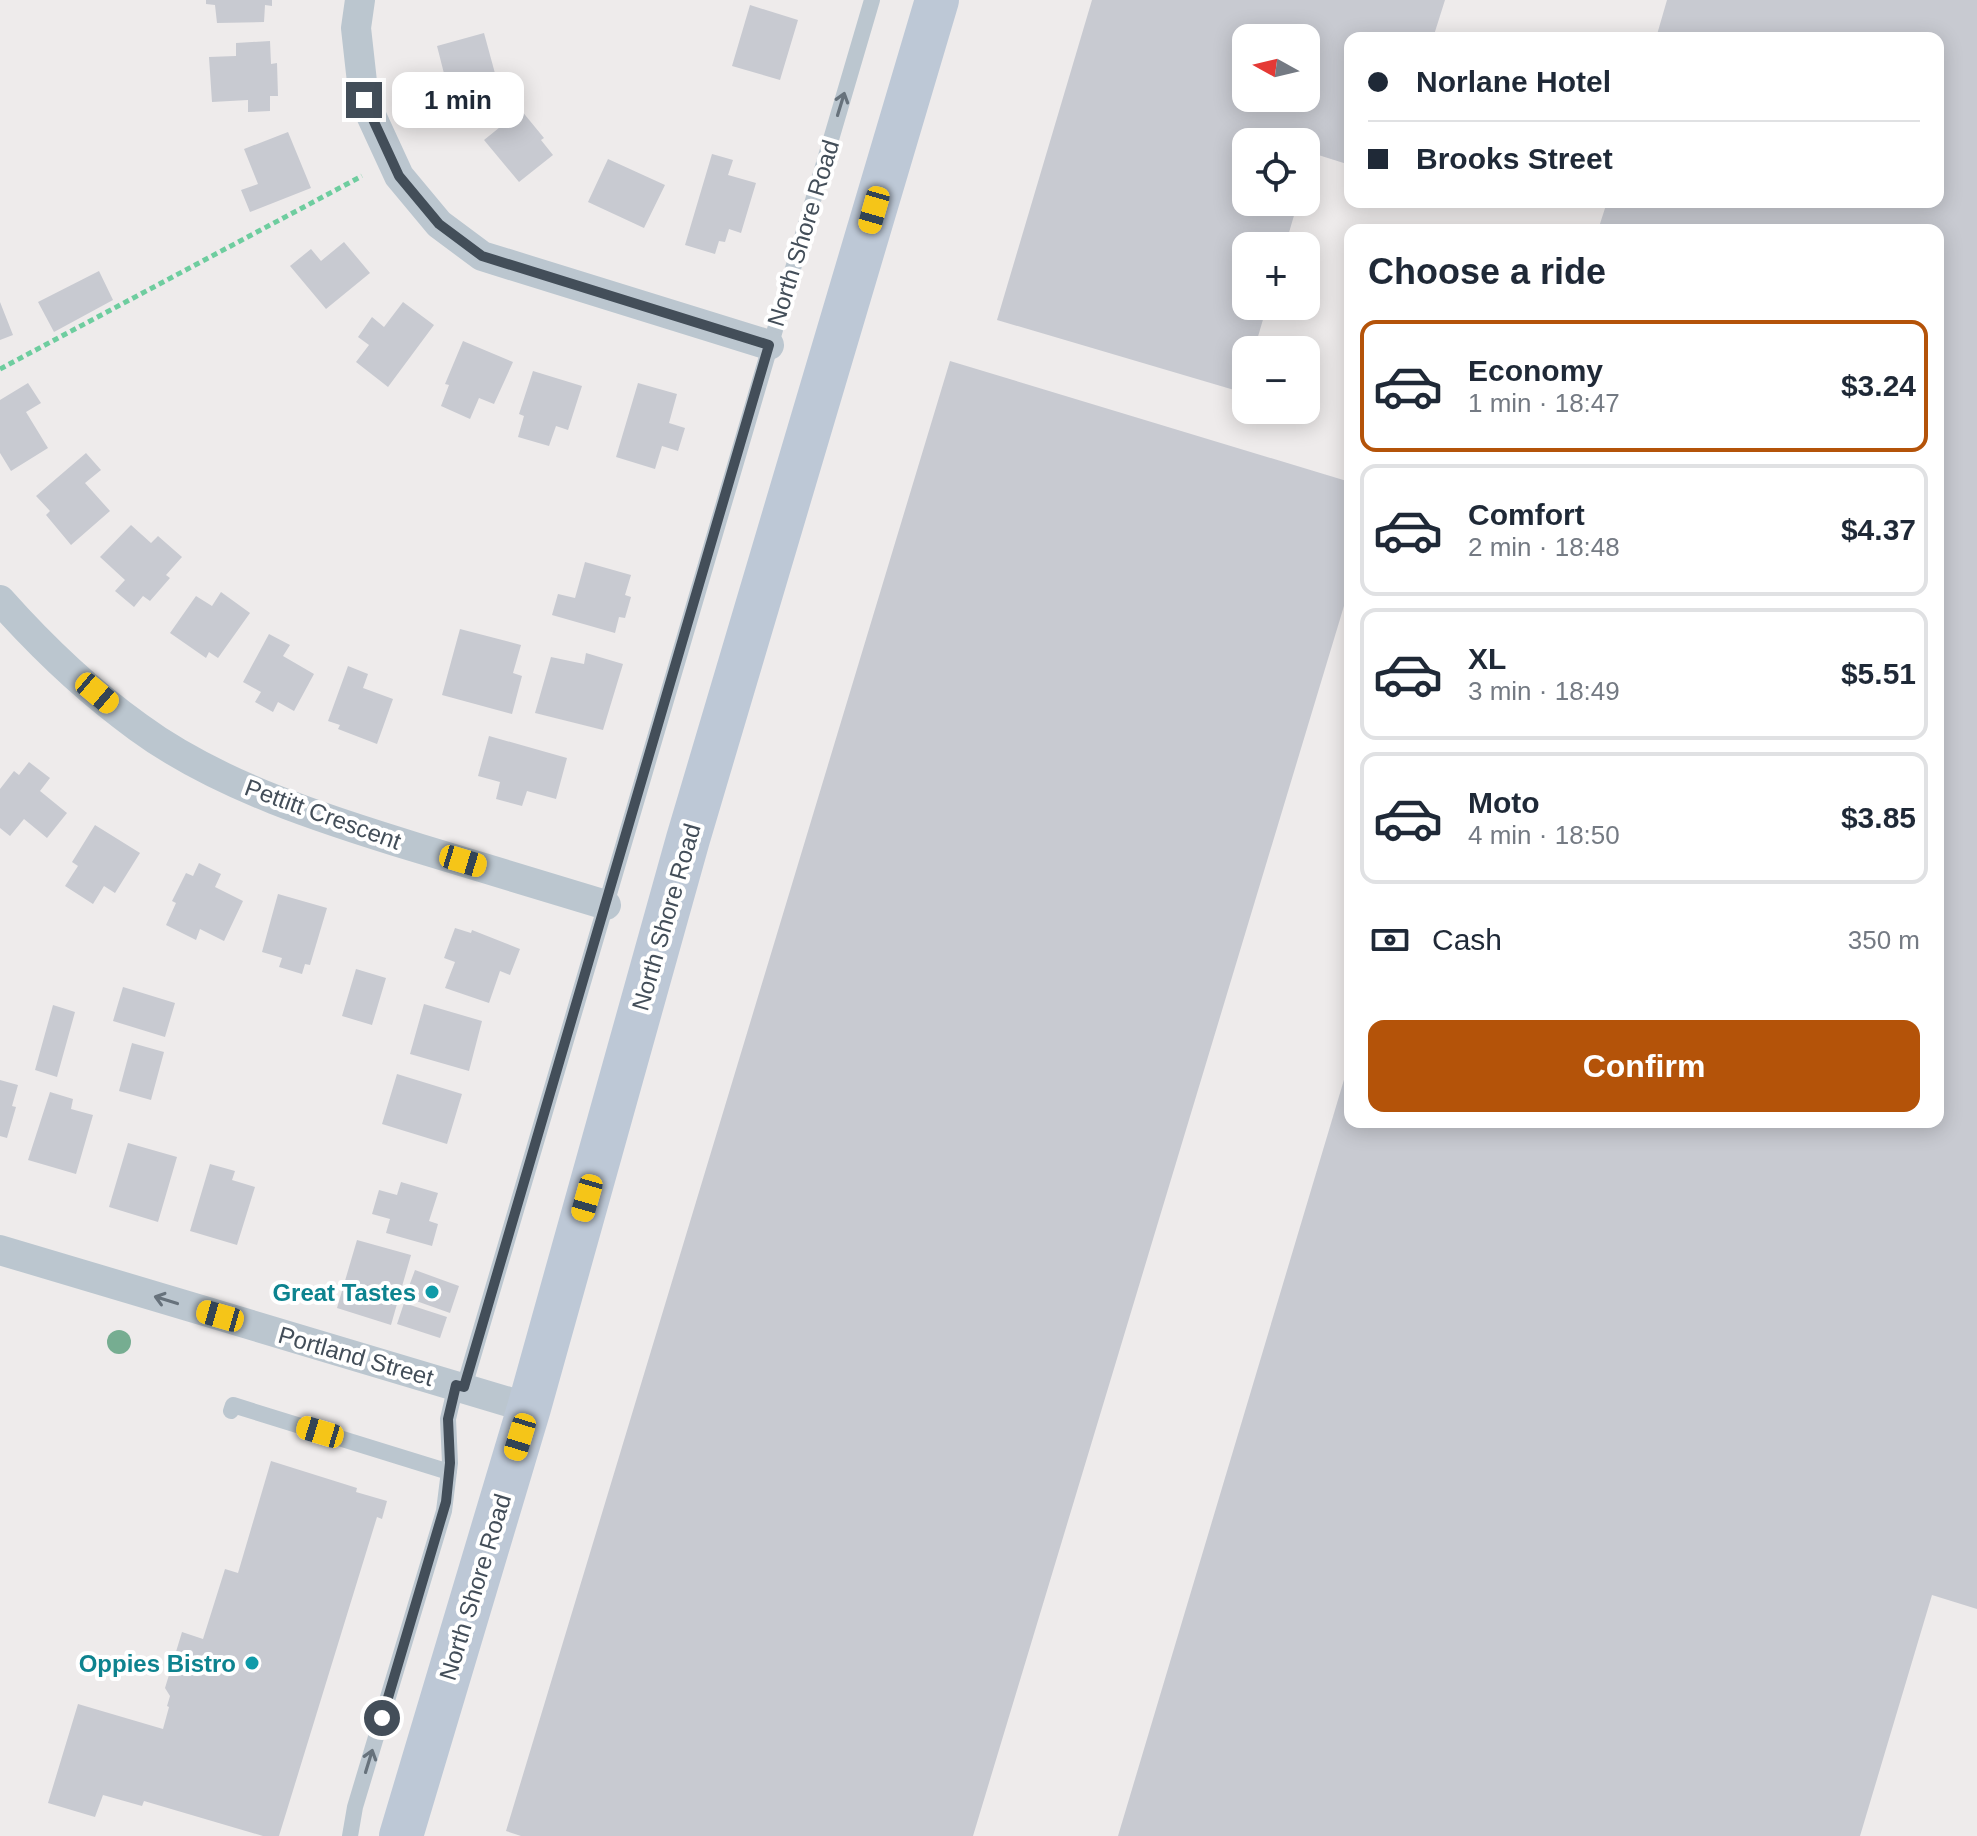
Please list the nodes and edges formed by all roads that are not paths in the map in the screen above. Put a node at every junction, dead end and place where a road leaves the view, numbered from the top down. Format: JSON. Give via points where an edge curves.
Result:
{"nodes":[{"id":1,"x":360,"y":0,"type":"edge"},
{"id":2,"x":872,"y":0,"type":"edge"},
{"id":3,"x":937,"y":0,"type":"edge"},
{"id":4,"x":769,"y":345,"type":"junction"},
{"id":5,"x":0,"y":600,"type":"edge"},
{"id":6,"x":606,"y":905,"type":"junction"},
{"id":7,"x":0,"y":1250,"type":"edge"},
{"id":8,"x":460,"y":1386,"type":"junction"},
{"id":9,"x":529,"y":1408,"type":"junction"},
{"id":10,"x":231,"y":1411,"type":"dead end"},
{"id":11,"x":449,"y":1472,"type":"junction"},
{"id":12,"x":400,"y":1831,"type":"edge"},
{"id":13,"x":350,"y":1836,"type":"edge"}],
"edges":[{"from":1,"to":4,"type":"street","via":[[356,28],[364,100],[399,176],[439,224],[482,256]]},
{"from":4,"to":2,"type":"lane","name":"North Shore Road","one_way":true},
{"from":3,"to":9,"type":"main road","name":"North Shore Road","via":[[688,839]]},
{"from":4,"to":6,"type":"lane","name":"North Shore Road"},
{"from":5,"to":6,"type":"street","name":"Pettitt Crescent","via":[[75,675],[139,728],[201,765],[274,800],[353,828]]},
{"from":6,"to":8,"type":"lane","name":"North Shore Road"},
{"from":8,"to":7,"type":"street","name":"Portland Street","one_way":true},
{"from":8,"to":9,"type":"street","name":"Portland Street"},
{"from":8,"to":11,"type":"lane","name":"North Shore Road","via":[[448,1419]]},
{"from":9,"to":12,"type":"main road","name":"North Shore Road"},
{"from":10,"to":11,"type":"lane","via":[[233,1405]]},
{"from":13,"to":11,"type":"lane","name":"North Shore Road","one_way":true,"via":[[444,1511]]}]}
